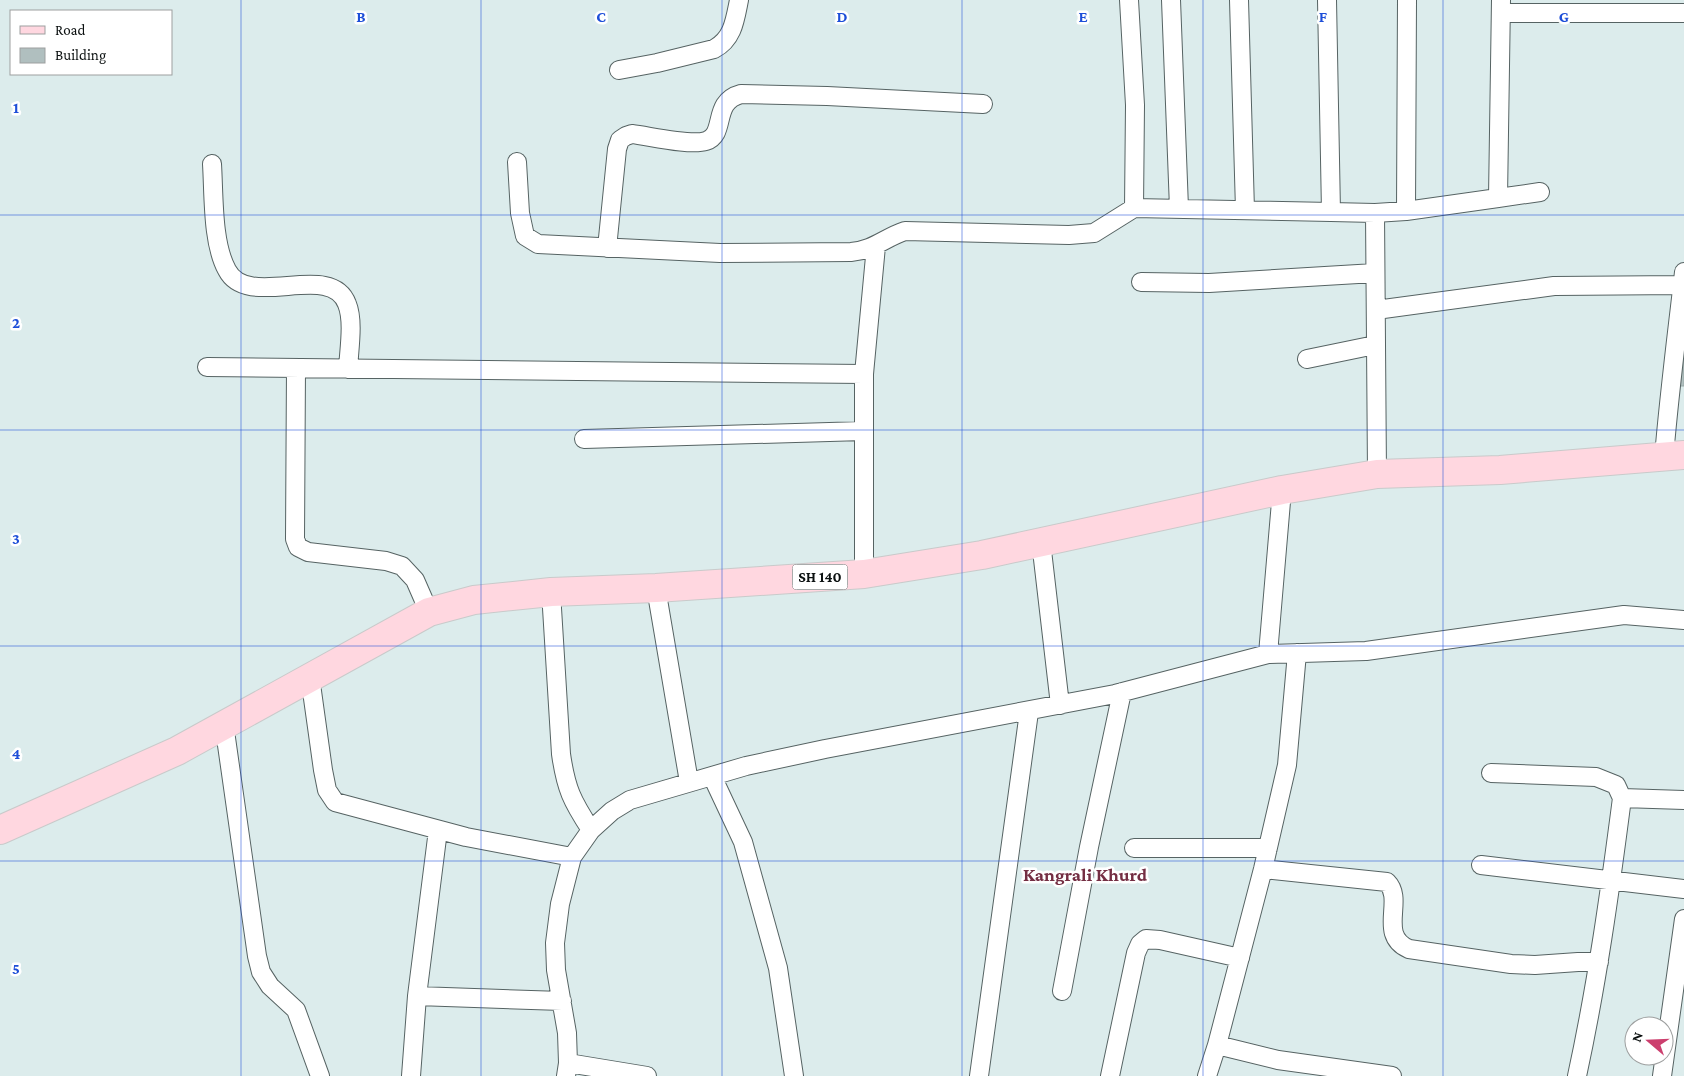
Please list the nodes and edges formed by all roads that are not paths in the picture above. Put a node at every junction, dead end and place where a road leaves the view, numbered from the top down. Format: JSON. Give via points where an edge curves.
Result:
{"nodes":[{"id":1,"x":739,"y":0,"type":"edge"},
{"id":2,"x":1130,"y":0,"type":"edge"},
{"id":3,"x":1171,"y":0,"type":"edge"},
{"id":4,"x":1239,"y":0,"type":"edge"},
{"id":5,"x":1327,"y":0,"type":"edge"},
{"id":6,"x":1407,"y":0,"type":"edge"},
{"id":7,"x":1501,"y":7,"type":"edge"},
{"id":8,"x":1684,"y":13,"type":"edge"},
{"id":9,"x":619,"y":70,"type":"dead end"},
{"id":10,"x":983,"y":104,"type":"dead end"},
{"id":11,"x":517,"y":162,"type":"dead end"},
{"id":12,"x":212,"y":164,"type":"dead end"},
{"id":13,"x":1540,"y":192,"type":"dead end"},
{"id":14,"x":1498,"y":198,"type":"junction"},
{"id":15,"x":1134,"y":208,"type":"junction"},
{"id":16,"x":1179,"y":208,"type":"junction"},
{"id":17,"x":1245,"y":210,"type":"junction"},
{"id":18,"x":1406,"y":211,"type":"junction"},
{"id":19,"x":1332,"y":212,"type":"junction"},
{"id":20,"x":1375,"y":213,"type":"junction"},
{"id":21,"x":876,"y":246,"type":"junction"},
{"id":22,"x":607,"y":248,"type":"junction"},
{"id":23,"x":1375,"y":273,"type":"junction"},
{"id":24,"x":1683,"y":279,"type":"edge"},
{"id":25,"x":1141,"y":282,"type":"dead end"},
{"id":26,"x":1376,"y":310,"type":"junction"},
{"id":27,"x":1375,"y":345,"type":"junction"},
{"id":28,"x":1307,"y":359,"type":"dead end"},
{"id":29,"x":207,"y":367,"type":"dead end"},
{"id":30,"x":296,"y":368,"type":"junction"},
{"id":31,"x":348,"y":369,"type":"junction"},
{"id":32,"x":864,"y":374,"type":"junction"},
{"id":33,"x":863,"y":431,"type":"junction"},
{"id":34,"x":584,"y":438,"type":"dead end"},
{"id":35,"x":1674,"y":456,"type":"edge"},
{"id":36,"x":1377,"y":474,"type":"junction"},
{"id":37,"x":1282,"y":490,"type":"junction"},
{"id":38,"x":1041,"y":542,"type":"junction"},
{"id":39,"x":864,"y":574,"type":"junction"},
{"id":40,"x":656,"y":588,"type":"junction"},
{"id":41,"x":551,"y":592,"type":"junction"},
{"id":42,"x":429,"y":612,"type":"junction"},
{"id":43,"x":1684,"y":620,"type":"edge"},
{"id":44,"x":1297,"y":653,"type":"junction"},
{"id":45,"x":1268,"y":654,"type":"junction"},
{"id":46,"x":310,"y":677,"type":"junction"},
{"id":47,"x":1122,"y":692,"type":"junction"},
{"id":48,"x":1060,"y":705,"type":"junction"},
{"id":49,"x":1028,"y":712,"type":"junction"},
{"id":50,"x":224,"y":724,"type":"junction"},
{"id":51,"x":1491,"y":773,"type":"dead end"},
{"id":52,"x":712,"y":776,"type":"junction"},
{"id":53,"x":689,"y":782,"type":"junction"},
{"id":54,"x":1622,"y":798,"type":"junction"},
{"id":55,"x":1684,"y":800,"type":"edge"},
{"id":56,"x":0,"y":830,"type":"edge"},
{"id":57,"x":438,"y":830,"type":"junction"},
{"id":58,"x":592,"y":830,"type":"junction"},
{"id":59,"x":1134,"y":848,"type":"dead end"},
{"id":60,"x":1268,"y":848,"type":"junction"},
{"id":61,"x":572,"y":857,"type":"junction"},
{"id":62,"x":1481,"y":865,"type":"dead end"},
{"id":63,"x":1263,"y":869,"type":"junction"},
{"id":64,"x":1612,"y":882,"type":"junction"},
{"id":65,"x":1684,"y":889,"type":"edge"},
{"id":66,"x":1684,"y":919,"type":"edge"},
{"id":67,"x":1240,"y":958,"type":"junction"},
{"id":68,"x":1599,"y":962,"type":"junction"},
{"id":69,"x":1062,"y":990,"type":"dead end"},
{"id":70,"x":417,"y":996,"type":"junction"},
{"id":71,"x":562,"y":1001,"type":"junction"},
{"id":72,"x":1217,"y":1045,"type":"junction"},
{"id":73,"x":567,"y":1070,"type":"edge"},
{"id":74,"x":320,"y":1076,"type":"edge"},
{"id":75,"x":411,"y":1076,"type":"edge"},
{"id":76,"x":647,"y":1076,"type":"edge"},
{"id":77,"x":794,"y":1076,"type":"edge"},
{"id":78,"x":978,"y":1076,"type":"edge"},
{"id":79,"x":1110,"y":1076,"type":"edge"},
{"id":80,"x":1207,"y":1076,"type":"edge"},
{"id":81,"x":1392,"y":1076,"type":"edge"},
{"id":82,"x":1577,"y":1076,"type":"edge"},
{"id":83,"x":1662,"y":1076,"type":"edge"}],
"edges":[{"from":1,"to":9,"type":"street","via":[[730,34],[714,50]]},
{"from":2,"to":15,"type":"street","via":[[1135,105]]},
{"from":3,"to":16,"type":"street"},
{"from":4,"to":17,"type":"street"},
{"from":5,"to":19,"type":"street"},
{"from":6,"to":18,"type":"street"},
{"from":7,"to":8,"type":"street"},
{"from":7,"to":14,"type":"street"},
{"from":10,"to":22,"type":"street","via":[[741,94],[727,101],[717,130],[707,140],[693,142],[632,134],[626,136],[620,140],[615,161]]},
{"from":11,"to":22,"type":"street","via":[[524,236],[538,244]]},
{"from":12,"to":31,"type":"street","via":[[215,224],[227,271],[236,281],[247,286],[314,284],[331,287],[340,294],[347,302],[350,317]]},
{"from":13,"to":14,"type":"street"},
{"from":14,"to":18,"type":"street"},
{"from":15,"to":16,"type":"street"},
{"from":15,"to":21,"type":"street","via":[[1094,233],[905,232],[890,236]]},
{"from":16,"to":17,"type":"street"},
{"from":17,"to":19,"type":"street"},
{"from":18,"to":20,"type":"street"},
{"from":19,"to":20,"type":"street"},
{"from":20,"to":23,"type":"street"},
{"from":21,"to":22,"type":"street","via":[[851,252],[730,253]]},
{"from":21,"to":32,"type":"street"},
{"from":23,"to":25,"type":"street","via":[[1209,283]]},
{"from":23,"to":26,"type":"street"},
{"from":24,"to":26,"type":"street","via":[[1554,286]]},
{"from":24,"to":35,"type":"street","via":[[1670,389]]},
{"from":26,"to":27,"type":"street"},
{"from":27,"to":28,"type":"street"},
{"from":27,"to":36,"type":"street"},
{"from":29,"to":30,"type":"street"},
{"from":30,"to":31,"type":"street"},
{"from":30,"to":42,"type":"street","via":[[295,539],[298,546],[308,552],[386,561],[402,566],[415,580]]},
{"from":31,"to":32,"type":"street"},
{"from":32,"to":33,"type":"street"},
{"from":33,"to":34,"type":"street"},
{"from":33,"to":39,"type":"street"},
{"from":35,"to":36,"type":"main road","number":"SH 140","via":[[1500,470]]},
{"from":36,"to":37,"type":"main road","number":"SH 140"},
{"from":37,"to":38,"type":"main road","number":"SH 140"},
{"from":37,"to":45,"type":"street"},
{"from":38,"to":39,"type":"main road","number":"SH 140"},
{"from":38,"to":48,"type":"street"},
{"from":39,"to":40,"type":"main road","number":"SH 140"},
{"from":40,"to":41,"type":"main road","number":"SH 140"},
{"from":40,"to":53,"type":"street"},
{"from":41,"to":42,"type":"main road","number":"SH 140","via":[[474,600]]},
{"from":41,"to":58,"type":"street","via":[[564,775],[568,792]]},
{"from":42,"to":46,"type":"main road","number":"SH 140"},
{"from":43,"to":44,"type":"street","via":[[1624,615],[1366,651]]},
{"from":44,"to":45,"type":"street"},
{"from":44,"to":60,"type":"street","via":[[1287,765]]},
{"from":45,"to":47,"type":"street"},
{"from":46,"to":50,"type":"main road","number":"SH 140"},
{"from":46,"to":57,"type":"street","via":[[323,770],[330,796],[335,802]]},
{"from":47,"to":48,"type":"street"},
{"from":47,"to":69,"type":"street"},
{"from":48,"to":49,"type":"street"},
{"from":49,"to":52,"type":"street","via":[[825,749]]},
{"from":49,"to":78,"type":"street"},
{"from":50,"to":56,"type":"main road","number":"SH 140","via":[[177,751]]},
{"from":50,"to":74,"type":"street","via":[[261,972],[296,1010]]},
{"from":51,"to":54,"type":"street","via":[[1596,777],[1616,785]]},
{"from":52,"to":53,"type":"street"},
{"from":52,"to":77,"type":"street","via":[[743,842],[778,968]]},
{"from":53,"to":58,"type":"street","via":[[630,800],[612,811]]},
{"from":54,"to":55,"type":"street"},
{"from":54,"to":64,"type":"street"},
{"from":57,"to":61,"type":"street"},
{"from":57,"to":70,"type":"street"},
{"from":58,"to":61,"type":"street"},
{"from":59,"to":60,"type":"street"},
{"from":60,"to":63,"type":"street"},
{"from":61,"to":71,"type":"street","via":[[560,904],[555,943]]},
{"from":62,"to":64,"type":"street"},
{"from":63,"to":67,"type":"street"},
{"from":63,"to":68,"type":"street","via":[[1387,882],[1393,896],[1394,936],[1400,945],[1409,949],[1511,964]]},
{"from":64,"to":65,"type":"street"},
{"from":64,"to":68,"type":"street"},
{"from":66,"to":83,"type":"street"},
{"from":67,"to":72,"type":"street"},
{"from":67,"to":79,"type":"street","via":[[1160,940],[1146,939],[1140,944]]},
{"from":68,"to":82,"type":"street"},
{"from":70,"to":71,"type":"street"},
{"from":70,"to":75,"type":"street"},
{"from":71,"to":73,"type":"street","via":[[567,1033]]},
{"from":72,"to":80,"type":"street"},
{"from":72,"to":81,"type":"street","via":[[1278,1060]]},
{"from":73,"to":76,"type":"street"}]}
